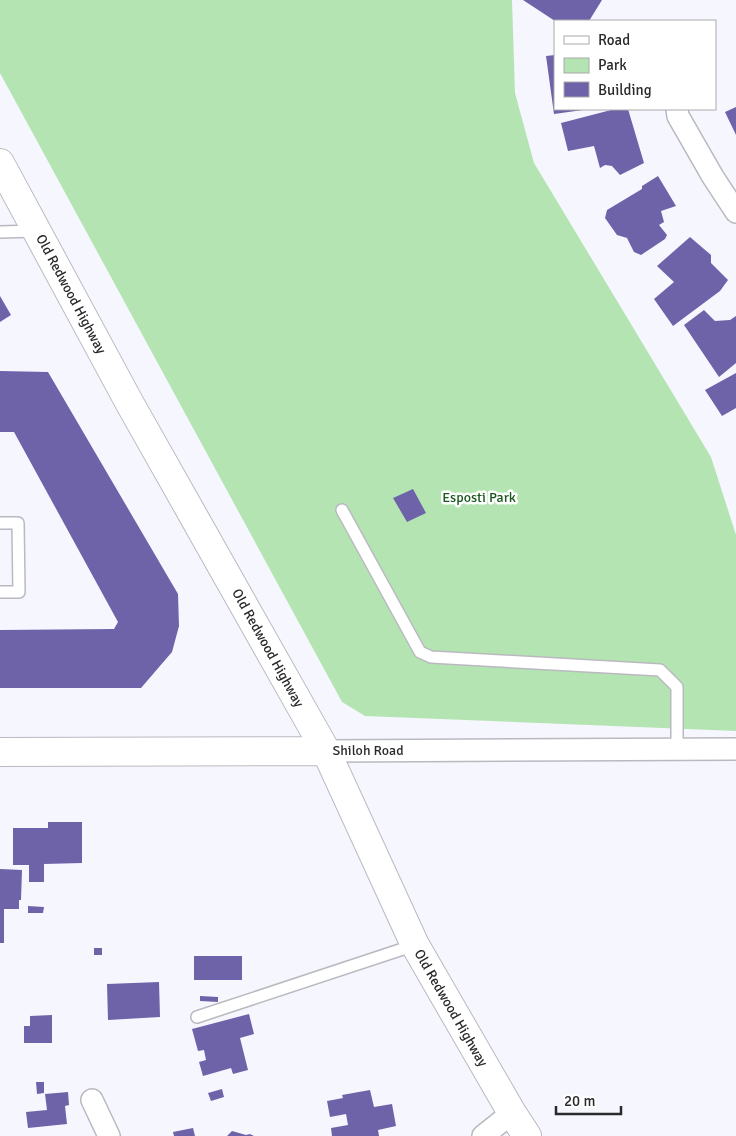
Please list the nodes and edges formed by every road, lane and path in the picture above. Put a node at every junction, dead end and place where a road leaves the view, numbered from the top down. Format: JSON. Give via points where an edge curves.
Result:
{"nodes":[{"id":1,"x":677,"y":110,"type":"edge"},
{"id":2,"x":0,"y":163,"type":"edge"},
{"id":3,"x":736,"y":212,"type":"edge"},
{"id":4,"x":37,"y":231,"type":"junction"},
{"id":5,"x":0,"y":232,"type":"edge"},
{"id":6,"x":342,"y":510,"type":"dead end"},
{"id":7,"x":0,"y":522,"type":"edge"},
{"id":8,"x":0,"y":592,"type":"edge"},
{"id":9,"x":736,"y":749,"type":"edge"},
{"id":10,"x":326,"y":750,"type":"junction"},
{"id":11,"x":677,"y":750,"type":"junction"},
{"id":12,"x":0,"y":752,"type":"edge"},
{"id":13,"x":415,"y":945,"type":"junction"},
{"id":14,"x":197,"y":1017,"type":"dead end"},
{"id":15,"x":92,"y":1100,"type":"dead end"},
{"id":16,"x":512,"y":1113,"type":"junction"},
{"id":17,"x":109,"y":1136,"type":"edge"},
{"id":18,"x":483,"y":1136,"type":"edge"},
{"id":19,"x":527,"y":1136,"type":"edge"}],
"edges":[{"from":1,"to":3,"type":"street"},
{"from":2,"to":4,"type":"main road","name":"Old Redwood Highway"},
{"from":4,"to":5,"type":"lane"},
{"from":4,"to":10,"type":"main road","name":"Old Redwood Highway","via":[[129,402]]},
{"from":6,"to":11,"type":"lane","via":[[420,652],[431,658],[660,670],[677,687]]},
{"from":7,"to":8,"type":"lane","via":[[18,523],[19,592]]},
{"from":9,"to":11,"type":"street","name":"Shiloh Road"},
{"from":10,"to":11,"type":"street","name":"Shiloh Road"},
{"from":10,"to":12,"type":"main road","name":"Shiloh Road"},
{"from":10,"to":13,"type":"main road","name":"Old Redwood Highway"},
{"from":13,"to":14,"type":"lane"},
{"from":13,"to":16,"type":"main road","name":"Old Redwood Highway"},
{"from":15,"to":17,"type":"street"},
{"from":16,"to":18,"type":"street"},
{"from":16,"to":19,"type":"main road","name":"Old Redwood Highway"}]}
